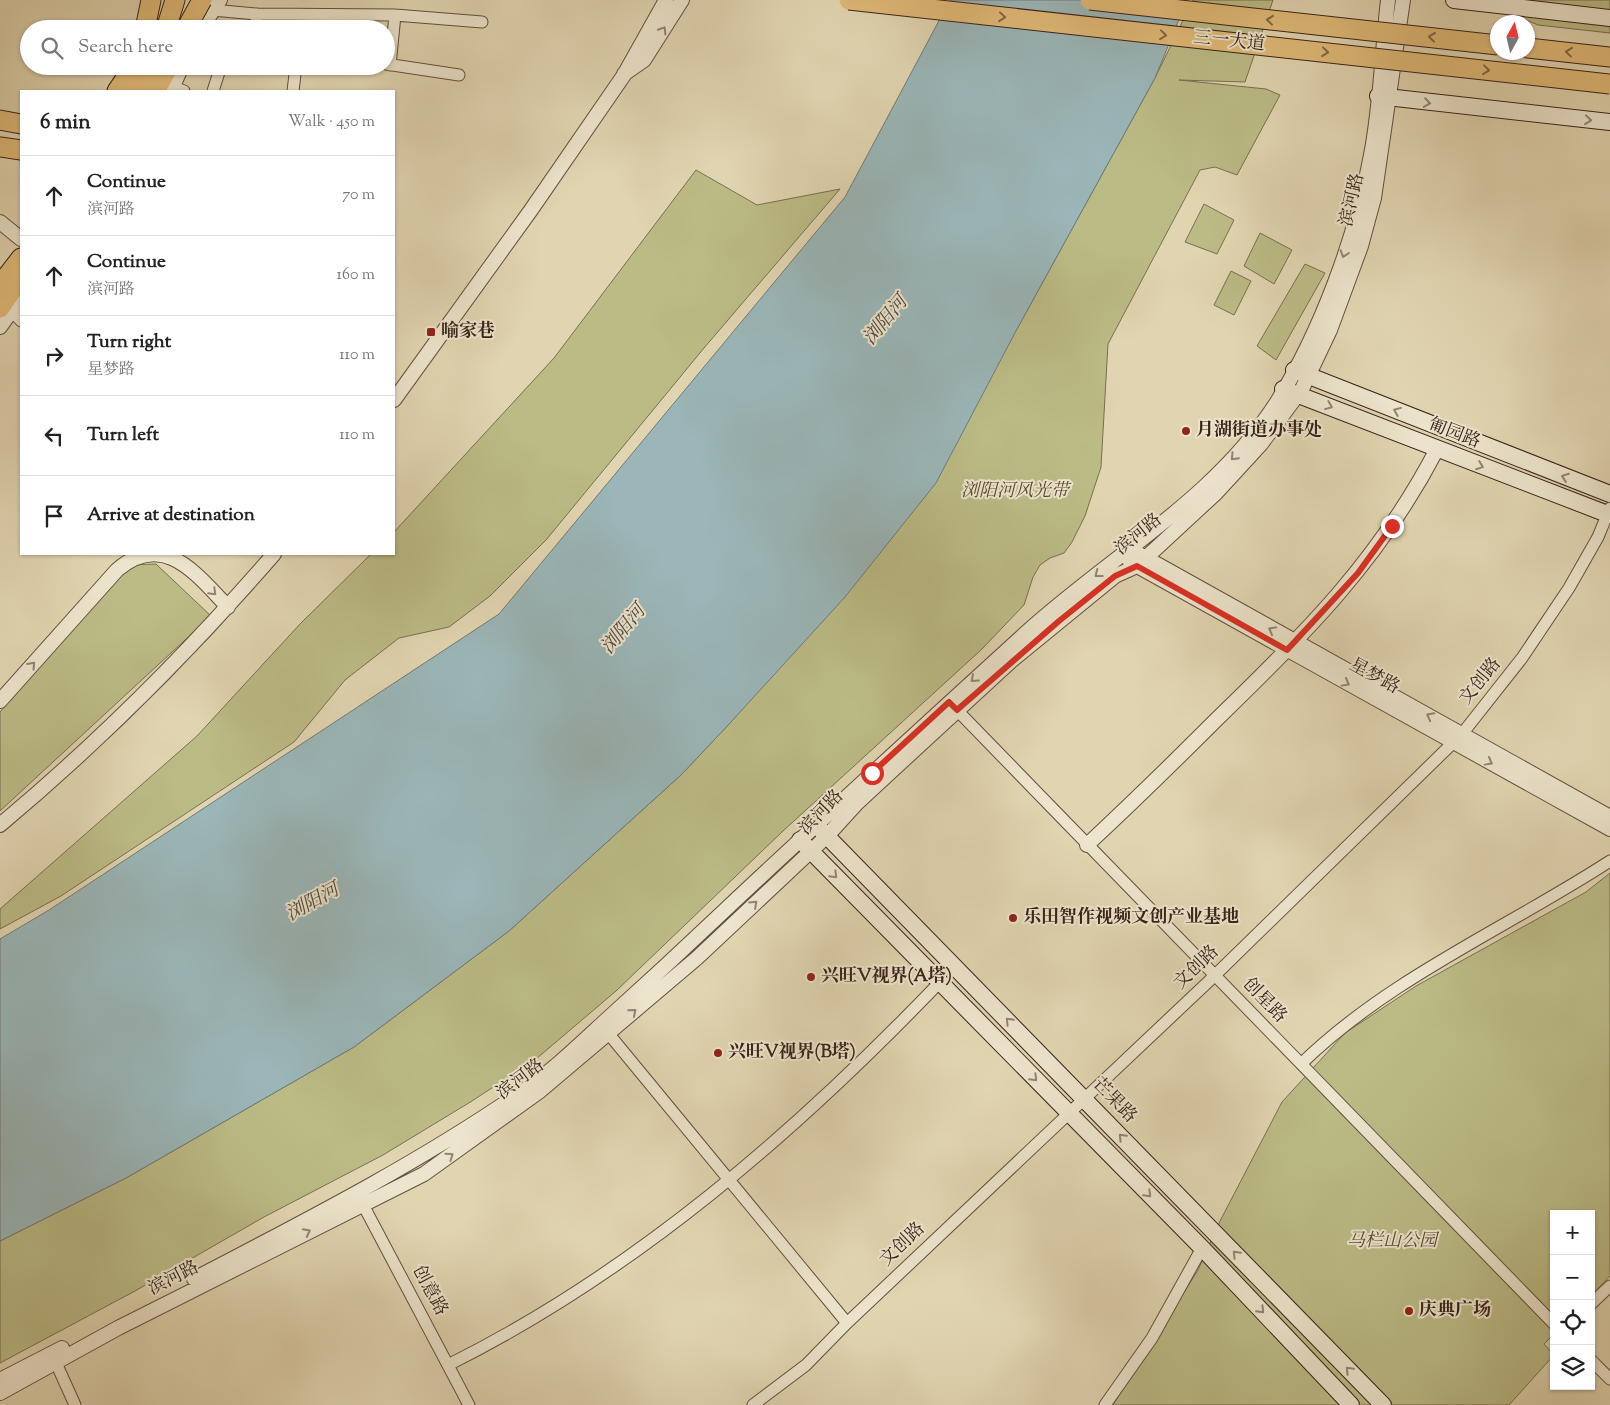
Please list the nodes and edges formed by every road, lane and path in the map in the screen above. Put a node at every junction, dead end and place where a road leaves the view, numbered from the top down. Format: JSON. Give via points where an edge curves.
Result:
{"nodes":[{"id":1,"x":150,"y":0,"type":"edge"},
{"id":2,"x":175,"y":0,"type":"edge"},
{"id":3,"x":666,"y":0,"type":"edge"},
{"id":4,"x":682,"y":0,"type":"edge"},
{"id":5,"x":849,"y":0,"type":"edge"},
{"id":6,"x":1090,"y":0,"type":"edge"},
{"id":7,"x":1388,"y":0,"type":"edge"},
{"id":8,"x":1403,"y":0,"type":"edge"},
{"id":9,"x":1454,"y":0,"type":"edge"},
{"id":10,"x":209,"y":3,"type":"edge"},
{"id":11,"x":257,"y":14,"type":"junction"},
{"id":12,"x":395,"y":15,"type":"junction"},
{"id":13,"x":1610,"y":18,"type":"edge"},
{"id":14,"x":147,"y":20,"type":"edge"},
{"id":15,"x":169,"y":20,"type":"edge"},
{"id":16,"x":200,"y":20,"type":"edge"},
{"id":17,"x":256,"y":20,"type":"edge"},
{"id":18,"x":394,"y":20,"type":"edge"},
{"id":19,"x":482,"y":22,"type":"dead end"},
{"id":20,"x":1490,"y":44,"type":"edge"},
{"id":21,"x":1535,"y":49,"type":"edge"},
{"id":22,"x":1610,"y":57,"type":"edge"},
{"id":23,"x":395,"y":66,"type":"edge"},
{"id":24,"x":128,"y":75,"type":"edge"},
{"id":25,"x":153,"y":75,"type":"edge"},
{"id":26,"x":155,"y":75,"type":"edge"},
{"id":27,"x":164,"y":75,"type":"edge"},
{"id":28,"x":178,"y":75,"type":"edge"},
{"id":29,"x":218,"y":75,"type":"edge"},
{"id":30,"x":295,"y":75,"type":"edge"},
{"id":31,"x":624,"y":75,"type":"junction"},
{"id":32,"x":459,"y":76,"type":"dead end"},
{"id":33,"x":1610,"y":84,"type":"edge"},
{"id":34,"x":117,"y":90,"type":"edge"},
{"id":35,"x":139,"y":90,"type":"edge"},
{"id":36,"x":145,"y":90,"type":"edge"},
{"id":37,"x":171,"y":90,"type":"edge"},
{"id":38,"x":213,"y":90,"type":"edge"},
{"id":39,"x":293,"y":90,"type":"edge"},
{"id":40,"x":1384,"y":97,"type":"junction"},
{"id":41,"x":0,"y":120,"type":"edge"},
{"id":42,"x":1610,"y":122,"type":"edge"},
{"id":43,"x":20,"y":124,"type":"edge"},
{"id":44,"x":0,"y":147,"type":"edge"},
{"id":45,"x":20,"y":150,"type":"edge"},
{"id":46,"x":0,"y":222,"type":"edge"},
{"id":47,"x":20,"y":238,"type":"edge"},
{"id":48,"x":20,"y":259,"type":"edge"},
{"id":49,"x":20,"y":279,"type":"edge"},
{"id":50,"x":0,"y":285,"type":"edge"},
{"id":51,"x":20,"y":299,"type":"edge"},
{"id":52,"x":5,"y":309,"type":"edge"},
{"id":53,"x":20,"y":320,"type":"edge"},
{"id":54,"x":0,"y":327,"type":"edge"},
{"id":55,"x":1301,"y":372,"type":"junction"},
{"id":56,"x":1290,"y":392,"type":"junction"},
{"id":57,"x":395,"y":399,"type":"edge"},
{"id":58,"x":1437,"y":449,"type":"junction"},
{"id":59,"x":1610,"y":494,"type":"edge"},
{"id":60,"x":1609,"y":513,"type":"edge"},
{"id":61,"x":1126,"y":553,"type":"junction"},
{"id":62,"x":142,"y":555,"type":"edge"},
{"id":63,"x":154,"y":555,"type":"edge"},
{"id":64,"x":273,"y":555,"type":"edge"},
{"id":65,"x":1141,"y":562,"type":"junction"},
{"id":66,"x":228,"y":606,"type":"junction"},
{"id":67,"x":1291,"y":647,"type":"junction"},
{"id":68,"x":0,"y":701,"type":"edge"},
{"id":69,"x":953,"y":706,"type":"junction"},
{"id":70,"x":1457,"y":738,"type":"junction"},
{"id":71,"x":1610,"y":817,"type":"edge"},
{"id":72,"x":0,"y":825,"type":"edge"},
{"id":73,"x":1610,"y":828,"type":"edge"},
{"id":74,"x":822,"y":830,"type":"junction"},
{"id":75,"x":1087,"y":845,"type":"junction"},
{"id":76,"x":805,"y":846,"type":"junction"},
{"id":77,"x":1610,"y":861,"type":"edge"},
{"id":78,"x":1215,"y":975,"type":"junction"},
{"id":79,"x":940,"y":982,"type":"junction"},
{"id":80,"x":605,"y":1029,"type":"junction"},
{"id":81,"x":1300,"y":1064,"type":"junction"},
{"id":82,"x":1084,"y":1098,"type":"junction"},
{"id":83,"x":1068,"y":1112,"type":"junction"},
{"id":84,"x":728,"y":1179,"type":"junction"},
{"id":85,"x":360,"y":1199,"type":"junction"},
{"id":86,"x":1202,"y":1248,"type":"junction"},
{"id":87,"x":1610,"y":1286,"type":"edge"},
{"id":88,"x":1595,"y":1300,"type":"edge"},
{"id":89,"x":1550,"y":1320,"type":"edge"},
{"id":90,"x":847,"y":1322,"type":"junction"},
{"id":91,"x":54,"y":1357,"type":"junction"},
{"id":92,"x":1595,"y":1364,"type":"edge"},
{"id":93,"x":448,"y":1365,"type":"junction"},
{"id":94,"x":1610,"y":1379,"type":"edge"},
{"id":95,"x":0,"y":1380,"type":"edge"},
{"id":96,"x":0,"y":1393,"type":"edge"},
{"id":97,"x":75,"y":1405,"type":"edge"},
{"id":98,"x":469,"y":1405,"type":"edge"},
{"id":99,"x":753,"y":1405,"type":"edge"},
{"id":100,"x":1105,"y":1405,"type":"edge"},
{"id":101,"x":1351,"y":1405,"type":"edge"},
{"id":102,"x":1383,"y":1405,"type":"edge"}],
"edges":[{"from":1,"to":14,"type":"highway"},
{"from":2,"to":15,"type":"highway"},
{"from":3,"to":31,"type":"street"},
{"from":31,"to":4,"type":"street","one_way":true,"via":[[644,60]]},
{"from":5,"to":33,"type":"highway","name":"三一大道","one_way":true,"bridge":true},
{"from":20,"to":6,"type":"highway","name":"三一大道","one_way":true,"bridge":true},
{"from":7,"to":40,"type":"street","name":"滨河路"},
{"from":8,"to":40,"type":"street","name":"滨河路"},
{"from":9,"to":13,"type":"main road"},
{"from":10,"to":11,"type":"street"},
{"from":10,"to":16,"type":"highway","bridge":true},
{"from":11,"to":12,"type":"street"},
{"from":11,"to":17,"type":"street"},
{"from":12,"to":18,"type":"street"},
{"from":12,"to":19,"type":"street"},
{"from":22,"to":21,"type":"highway","one_way":true},
{"from":23,"to":32,"type":"street"},
{"from":24,"to":34,"type":"highway"},
{"from":25,"to":35,"type":"highway"},
{"from":26,"to":36,"type":"highway"},
{"from":27,"to":37,"type":"highway"},
{"from":28,"to":37,"type":"street"},
{"from":29,"to":38,"type":"street"},
{"from":30,"to":39,"type":"street"},
{"from":31,"to":57,"type":"street"},
{"from":40,"to":42,"type":"main road","one_way":true},
{"from":40,"to":55,"type":"street","name":"滨河路","via":[[1374,198],[1361,246],[1330,330]]},
{"from":41,"to":43,"type":"highway"},
{"from":44,"to":45,"type":"highway"},
{"from":46,"to":47,"type":"street"},
{"from":48,"to":50,"type":"highway"},
{"from":49,"to":52,"type":"highway"},
{"from":51,"to":52,"type":"street"},
{"from":52,"to":53,"type":"street"},
{"from":52,"to":54,"type":"street"},
{"from":55,"to":56,"type":"street","name":"滨河路"},
{"from":59,"to":55,"type":"main road","name":"匍园路","one_way":true},
{"from":56,"to":58,"type":"main road","name":"匍园路","one_way":true},
{"from":56,"to":61,"type":"street","name":"滨河路","one_way":true,"via":[[1276,402],[1237,455],[1176,514]]},
{"from":56,"to":65,"type":"street","name":"滨河路","via":[[1261,444],[1216,493]]},
{"from":58,"to":60,"type":"main road","name":"匍园路","one_way":true},
{"from":58,"to":67,"type":"street","via":[[1406,503],[1358,573]]},
{"from":60,"to":70,"type":"street","name":"文创路","via":[[1569,588],[1522,658]]},
{"from":61,"to":65,"type":"street","name":"星梦路"},
{"from":61,"to":69,"type":"street","name":"滨河路","one_way":true,"via":[[1046,615]]},
{"from":68,"to":62,"type":"street","one_way":true,"via":[[117,570]]},
{"from":63,"to":66,"type":"street","one_way":true,"via":[[184,562]]},
{"from":64,"to":66,"type":"street"},
{"from":65,"to":67,"type":"street","name":"星梦路"},
{"from":65,"to":69,"type":"street","name":"滨河路","via":[[1115,576]]},
{"from":66,"to":72,"type":"street","via":[[61,775]]},
{"from":67,"to":70,"type":"street","name":"星梦路"},
{"from":67,"to":75,"type":"street"},
{"from":69,"to":74,"type":"street","name":"滨河路","via":[[856,803]]},
{"from":69,"to":75,"type":"street","name":"创星路"},
{"from":70,"to":71,"type":"street","name":"星梦路"},
{"from":70,"to":73,"type":"street","name":"星梦路","one_way":true},
{"from":70,"to":78,"type":"street","name":"文创路"},
{"from":74,"to":76,"type":"street","name":"滨河路"},
{"from":82,"to":74,"type":"main road","name":"芒果路","one_way":true},
{"from":75,"to":78,"type":"street","name":"创星路"},
{"from":76,"to":79,"type":"main road","one_way":true},
{"from":76,"to":80,"type":"street","name":"滨河路"},
{"from":77,"to":81,"type":"street","via":[[1443,959],[1344,1026]]},
{"from":78,"to":81,"type":"street","name":"创星路"},
{"from":78,"to":82,"type":"street","name":"文创路"},
{"from":79,"to":83,"type":"main road","one_way":true},
{"from":79,"to":84,"type":"street","via":[[836,1084]]},
{"from":80,"to":84,"type":"street"},
{"from":80,"to":85,"type":"street","name":"滨河路","via":[[540,1091],[424,1174]]},
{"from":81,"to":89,"type":"street","name":"创星路"},
{"from":82,"to":83,"type":"street","name":"文创路"},
{"from":102,"to":82,"type":"main road","name":"芒果路","one_way":true},
{"from":83,"to":86,"type":"main road","one_way":true},
{"from":83,"to":90,"type":"street","name":"文创路"},
{"from":84,"to":90,"type":"street"},
{"from":84,"to":93,"type":"street","via":[[639,1250],[545,1312]]},
{"from":85,"to":91,"type":"street","name":"滨河路"},
{"from":85,"to":93,"type":"street","name":"创意路"},
{"from":86,"to":100,"type":"street","via":[[1152,1338]]},
{"from":86,"to":101,"type":"main road","one_way":true},
{"from":87,"to":88,"type":"street"},
{"from":90,"to":99,"type":"street","name":"文创路","via":[[806,1366]]},
{"from":91,"to":95,"type":"street","name":"滨河路"},
{"from":91,"to":96,"type":"street","name":"滨河路"},
{"from":91,"to":97,"type":"street"},
{"from":92,"to":94,"type":"street"},
{"from":93,"to":98,"type":"street","name":"创意路"}]}
